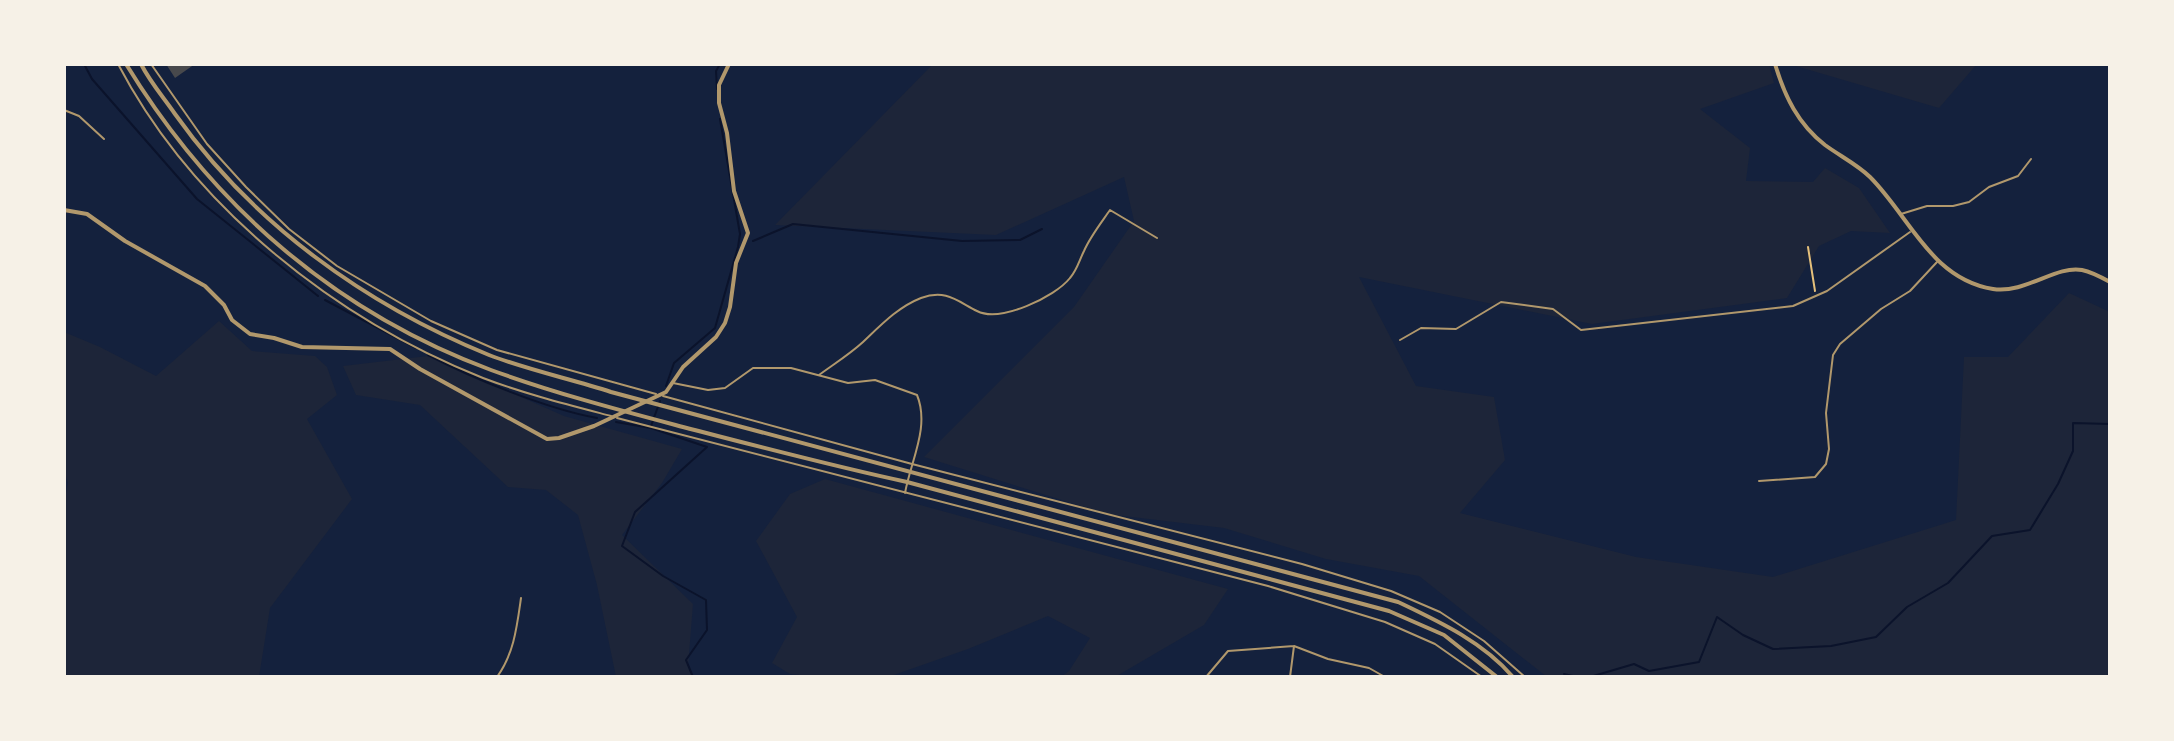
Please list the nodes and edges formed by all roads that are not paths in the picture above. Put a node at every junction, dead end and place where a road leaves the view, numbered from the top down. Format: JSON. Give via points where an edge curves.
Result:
{"nodes":[{"id":1,"x":118,"y":64,"type":"edge"},
{"id":2,"x":126,"y":64,"type":"edge"},
{"id":3,"x":141,"y":64,"type":"edge"},
{"id":4,"x":151,"y":64,"type":"edge"},
{"id":5,"x":729,"y":64,"type":"edge"},
{"id":6,"x":1775,"y":64,"type":"edge"},
{"id":7,"x":64,"y":110,"type":"edge"},
{"id":8,"x":104,"y":139,"type":"dead end"},
{"id":9,"x":2031,"y":159,"type":"dead end"},
{"id":10,"x":64,"y":210,"type":"edge"},
{"id":11,"x":1901,"y":214,"type":"junction"},
{"id":12,"x":1911,"y":231,"type":"junction"},
{"id":13,"x":1157,"y":238,"type":"dead end"},
{"id":14,"x":1937,"y":262,"type":"junction"},
{"id":15,"x":2110,"y":282,"type":"edge"},
{"id":16,"x":1400,"y":340,"type":"dead end"},
{"id":17,"x":819,"y":375,"type":"junction"},
{"id":18,"x":672,"y":383,"type":"junction"},
{"id":19,"x":911,"y":467,"type":"junction"},
{"id":20,"x":1759,"y":481,"type":"dead end"},
{"id":21,"x":907,"y":482,"type":"junction"},
{"id":22,"x":905,"y":493,"type":"junction"},
{"id":23,"x":521,"y":598,"type":"dead end"},
{"id":24,"x":1294,"y":646,"type":"junction"},
{"id":25,"x":497,"y":677,"type":"edge"},
{"id":26,"x":1206,"y":677,"type":"edge"},
{"id":27,"x":1290,"y":677,"type":"edge"},
{"id":28,"x":1385,"y":677,"type":"edge"},
{"id":29,"x":1482,"y":677,"type":"edge"},
{"id":30,"x":1497,"y":677,"type":"edge"},
{"id":31,"x":1513,"y":677,"type":"edge"},
{"id":32,"x":1525,"y":677,"type":"edge"}],
"edges":[{"from":1,"to":22,"type":"lane","via":[[191,171],[268,248],[405,341],[483,378],[561,403]]},
{"from":2,"to":21,"type":"street","via":[[171,130],[232,202],[322,280],[413,335],[565,395]]},
{"from":3,"to":19,"type":"street","via":[[207,157],[284,233],[331,271],[427,328],[492,356],[569,379]]},
{"from":4,"to":19,"type":"lane","via":[[207,144],[289,229],[337,266],[431,321],[497,350]]},
{"from":5,"to":18,"type":"street","via":[[719,85],[719,103],[734,191],[748,233],[736,263],[725,323]]},
{"from":6,"to":11,"type":"street","via":[[1804,126],[1869,176]]},
{"from":7,"to":8,"type":"lane"},
{"from":9,"to":11,"type":"lane","via":[[2018,176],[1969,202]]},
{"from":10,"to":18,"type":"street","via":[[87,214],[205,286],[250,334],[302,347],[390,349],[547,439],[594,426],[666,392]]},
{"from":11,"to":12,"type":"street"},
{"from":12,"to":14,"type":"street"},
{"from":12,"to":16,"type":"lane","via":[[1827,291],[1793,306],[1581,330],[1553,309],[1501,302],[1456,329],[1421,328]]},
{"from":13,"to":17,"type":"lane","via":[[1110,210],[1078,267],[1057,291],[992,316],[954,296],[921,298],[889,316]]},
{"from":14,"to":15,"type":"street","via":[[1974,284],[1994,289],[2018,288],[2079,269]]},
{"from":14,"to":20,"type":"lane","via":[[1833,355],[1826,464],[1815,477]]},
{"from":17,"to":18,"type":"lane","via":[[791,368],[753,368],[725,388]]},
{"from":17,"to":19,"type":"lane","via":[[848,383],[875,380],[917,395],[924,424]]},
{"from":19,"to":21,"type":"lane"},
{"from":19,"to":31,"type":"street","via":[[1398,602],[1447,625]]},
{"from":19,"to":32,"type":"lane","via":[[1391,591],[1440,612]]},
{"from":21,"to":22,"type":"lane"},
{"from":21,"to":30,"type":"street","via":[[1389,611],[1444,635]]},
{"from":22,"to":29,"type":"lane","via":[[1148,553],[1385,622],[1435,644]]},
{"from":23,"to":25,"type":"lane","via":[[514,641]]},
{"from":24,"to":26,"type":"lane","via":[[1228,651]]},
{"from":24,"to":27,"type":"lane"},
{"from":24,"to":28,"type":"lane"}]}
